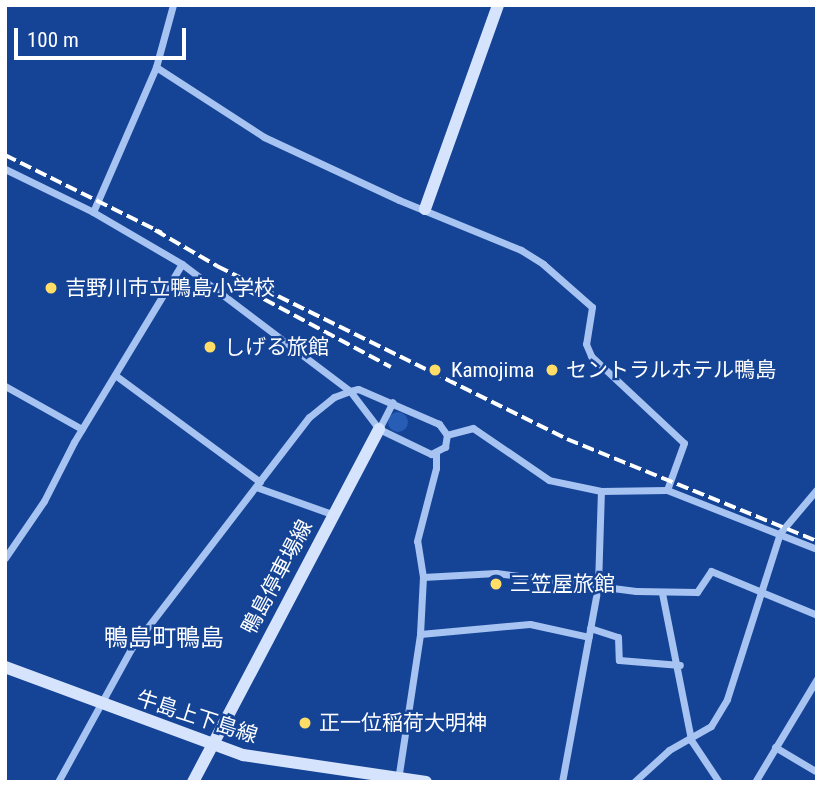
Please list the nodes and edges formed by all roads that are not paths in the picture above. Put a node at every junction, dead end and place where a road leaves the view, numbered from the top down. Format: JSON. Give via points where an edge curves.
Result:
{"nodes":[{"id":1,"x":173,"y":5,"type":"edge"},
{"id":2,"x":498,"y":5,"type":"edge"},
{"id":3,"x":156,"y":67,"type":"junction"},
{"id":4,"x":5,"y":169,"type":"edge"},
{"id":5,"x":425,"y":209,"type":"junction"},
{"id":6,"x":93,"y":212,"type":"junction"},
{"id":7,"x":182,"y":264,"type":"junction"},
{"id":8,"x":116,"y":375,"type":"junction"},
{"id":9,"x":5,"y":386,"type":"edge"},
{"id":10,"x":350,"y":391,"type":"junction"},
{"id":11,"x":393,"y":402,"type":"junction"},
{"id":12,"x":82,"y":429,"type":"junction"},
{"id":13,"x":379,"y":429,"type":"junction"},
{"id":14,"x":447,"y":435,"type":"junction"},
{"id":15,"x":436,"y":454,"type":"junction"},
{"id":16,"x":258,"y":484,"type":"junction"},
{"id":17,"x":817,"y":489,"type":"edge"},
{"id":18,"x":667,"y":490,"type":"junction"},
{"id":19,"x":601,"y":491,"type":"junction"},
{"id":20,"x":332,"y":514,"type":"junction"},
{"id":21,"x":779,"y":536,"type":"junction"},
{"id":22,"x":817,"y":549,"type":"edge"},
{"id":23,"x":5,"y":558,"type":"edge"},
{"id":24,"x":423,"y":577,"type":"junction"},
{"id":25,"x":598,"y":585,"type":"junction"},
{"id":26,"x":761,"y":592,"type":"junction"},
{"id":27,"x":662,"y":593,"type":"junction"},
{"id":28,"x":817,"y":615,"type":"edge"},
{"id":29,"x":590,"y":628,"type":"junction"},
{"id":30,"x":420,"y":634,"type":"junction"},
{"id":31,"x":589,"y":637,"type":"junction"},
{"id":32,"x":680,"y":666,"type":"junction"},
{"id":33,"x":5,"y":667,"type":"edge"},
{"id":34,"x":817,"y":679,"type":"edge"},
{"id":35,"x":102,"y":706,"type":"junction"},
{"id":36,"x":691,"y":740,"type":"junction"},
{"id":37,"x":212,"y":744,"type":"junction"},
{"id":38,"x":775,"y":747,"type":"junction"},
{"id":39,"x":817,"y":772,"type":"edge"},
{"id":40,"x":398,"y":780,"type":"edge"},
{"id":41,"x":58,"y":782,"type":"edge"},
{"id":42,"x":193,"y":782,"type":"edge"},
{"id":43,"x":426,"y":782,"type":"edge"},
{"id":44,"x":562,"y":782,"type":"edge"},
{"id":45,"x":634,"y":782,"type":"edge"},
{"id":46,"x":719,"y":782,"type":"edge"},
{"id":47,"x":755,"y":782,"type":"edge"}],
"edges":[{"from":1,"to":3,"type":"street"},
{"from":2,"to":5,"type":"main road"},
{"from":3,"to":5,"type":"street","via":[[264,137]]},
{"from":3,"to":6,"type":"street"},
{"from":4,"to":6,"type":"street"},
{"from":5,"to":18,"type":"street","via":[[521,250],[589,302],[594,313],[586,344],[591,356],[683,439]]},
{"from":6,"to":7,"type":"street"},
{"from":7,"to":8,"type":"street"},
{"from":7,"to":10,"type":"street"},
{"from":8,"to":12,"type":"street"},
{"from":8,"to":16,"type":"street"},
{"from":9,"to":12,"type":"street"},
{"from":10,"to":11,"type":"street"},
{"from":10,"to":13,"type":"street"},
{"from":10,"to":16,"type":"street","via":[[309,417]]},
{"from":11,"to":13,"type":"street"},
{"from":11,"to":14,"type":"street","via":[[439,424]]},
{"from":12,"to":23,"type":"street","via":[[44,501]]},
{"from":13,"to":15,"type":"street","via":[[427,454]]},
{"from":13,"to":20,"type":"main road","name":"鴨島停車場線"},
{"from":14,"to":15,"type":"street","via":[[445,447]]},
{"from":14,"to":19,"type":"street","via":[[473,428],[549,480]]},
{"from":15,"to":24,"type":"street","via":[[416,541]]},
{"from":16,"to":20,"type":"street"},
{"from":16,"to":35,"type":"street","via":[[131,649]]},
{"from":17,"to":21,"type":"street"},
{"from":18,"to":19,"type":"street"},
{"from":18,"to":21,"type":"street"},
{"from":19,"to":25,"type":"street"},
{"from":20,"to":37,"type":"main road","name":"鴨島停車場線"},
{"from":21,"to":22,"type":"street"},
{"from":21,"to":26,"type":"street"},
{"from":24,"to":25,"type":"street","via":[[496,573]]},
{"from":24,"to":30,"type":"street"},
{"from":25,"to":27,"type":"street"},
{"from":25,"to":29,"type":"street"},
{"from":26,"to":27,"type":"street","via":[[712,571],[697,593]]},
{"from":26,"to":28,"type":"street"},
{"from":26,"to":36,"type":"street","via":[[727,699],[711,726]]},
{"from":27,"to":32,"type":"street"},
{"from":29,"to":31,"type":"street"},
{"from":29,"to":32,"type":"street","via":[[618,637],[619,660]]},
{"from":30,"to":31,"type":"street","via":[[530,624]]},
{"from":30,"to":40,"type":"street"},
{"from":31,"to":44,"type":"street"},
{"from":32,"to":36,"type":"street"},
{"from":33,"to":35,"type":"main road","name":"牛島上下島線"},
{"from":34,"to":38,"type":"street"},
{"from":35,"to":37,"type":"main road","name":"牛島上下島線"},
{"from":35,"to":41,"type":"street"},
{"from":36,"to":45,"type":"street","via":[[669,750]]},
{"from":36,"to":46,"type":"street"},
{"from":37,"to":40,"type":"main road","name":"牛島上下島線","via":[[243,755]]},
{"from":37,"to":42,"type":"main road","name":"鴨島停車場線"},
{"from":38,"to":39,"type":"street"},
{"from":38,"to":47,"type":"street"},
{"from":40,"to":43,"type":"main road","name":"牛島上下島線"}]}
